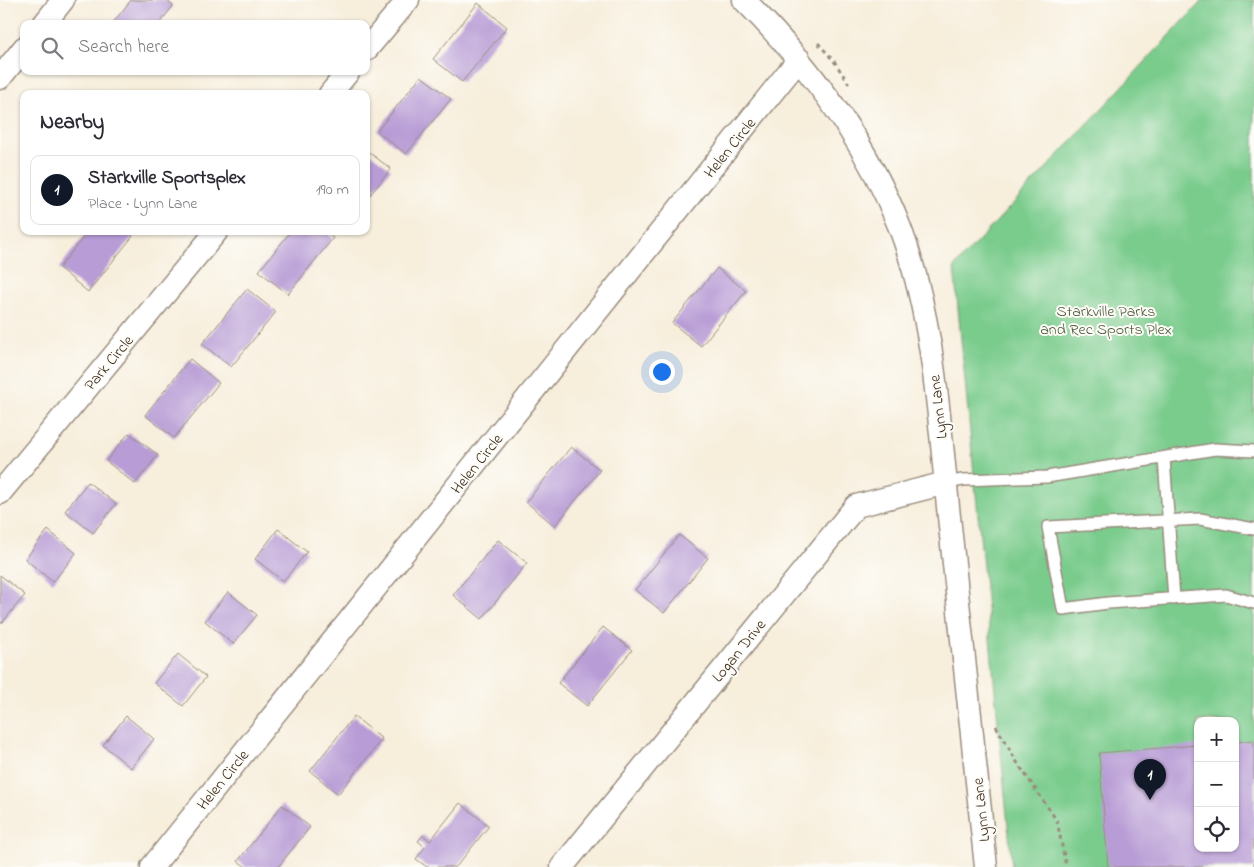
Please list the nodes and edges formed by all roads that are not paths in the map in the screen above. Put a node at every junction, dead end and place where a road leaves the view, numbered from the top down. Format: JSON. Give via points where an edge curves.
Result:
{"nodes":[{"id":1,"x":63,"y":0,"type":"edge"},
{"id":2,"x":408,"y":0,"type":"edge"},
{"id":3,"x":744,"y":0,"type":"edge"},
{"id":4,"x":47,"y":20,"type":"edge"},
{"id":5,"x":370,"y":45,"type":"edge"},
{"id":6,"x":20,"y":53,"type":"edge"},
{"id":7,"x":799,"y":59,"type":"junction"},
{"id":8,"x":346,"y":75,"type":"edge"},
{"id":9,"x":0,"y":78,"type":"edge"},
{"id":10,"x":333,"y":90,"type":"edge"},
{"id":11,"x":214,"y":235,"type":"edge"},
{"id":12,"x":1254,"y":451,"type":"edge"},
{"id":13,"x":1164,"y":458,"type":"junction"},
{"id":14,"x":946,"y":483,"type":"junction"},
{"id":15,"x":0,"y":493,"type":"edge"},
{"id":16,"x":1170,"y":520,"type":"junction"},
{"id":17,"x":1254,"y":529,"type":"edge"},
{"id":18,"x":1174,"y":599,"type":"junction"},
{"id":19,"x":1254,"y":603,"type":"edge"},
{"id":20,"x":152,"y":867,"type":"edge"},
{"id":21,"x":562,"y":867,"type":"edge"},
{"id":22,"x":986,"y":867,"type":"edge"}],
"edges":[{"from":1,"to":4,"type":"street"},
{"from":2,"to":5,"type":"street"},
{"from":3,"to":7,"type":"street","name":"Lynn Lane"},
{"from":6,"to":9,"type":"street"},
{"from":7,"to":14,"type":"street","name":"Lynn Lane","via":[[857,139],[900,228],[924,308]]},
{"from":7,"to":20,"type":"street","name":"Helen Circle"},
{"from":8,"to":10,"type":"street"},
{"from":11,"to":15,"type":"street","name":"Park Circle"},
{"from":12,"to":13,"type":"lane","via":[[1216,450]]},
{"from":13,"to":14,"type":"lane","via":[[1047,478]]},
{"from":13,"to":16,"type":"lane"},
{"from":14,"to":21,"type":"street","name":"Logan Drive","via":[[856,506]]},
{"from":14,"to":22,"type":"street","name":"Lynn Lane"},
{"from":16,"to":17,"type":"lane","via":[[1200,519]]},
{"from":16,"to":18,"type":"lane"},
{"from":16,"to":18,"type":"lane","via":[[1048,527],[1063,609]]},
{"from":18,"to":19,"type":"lane","via":[[1226,595]]}]}
